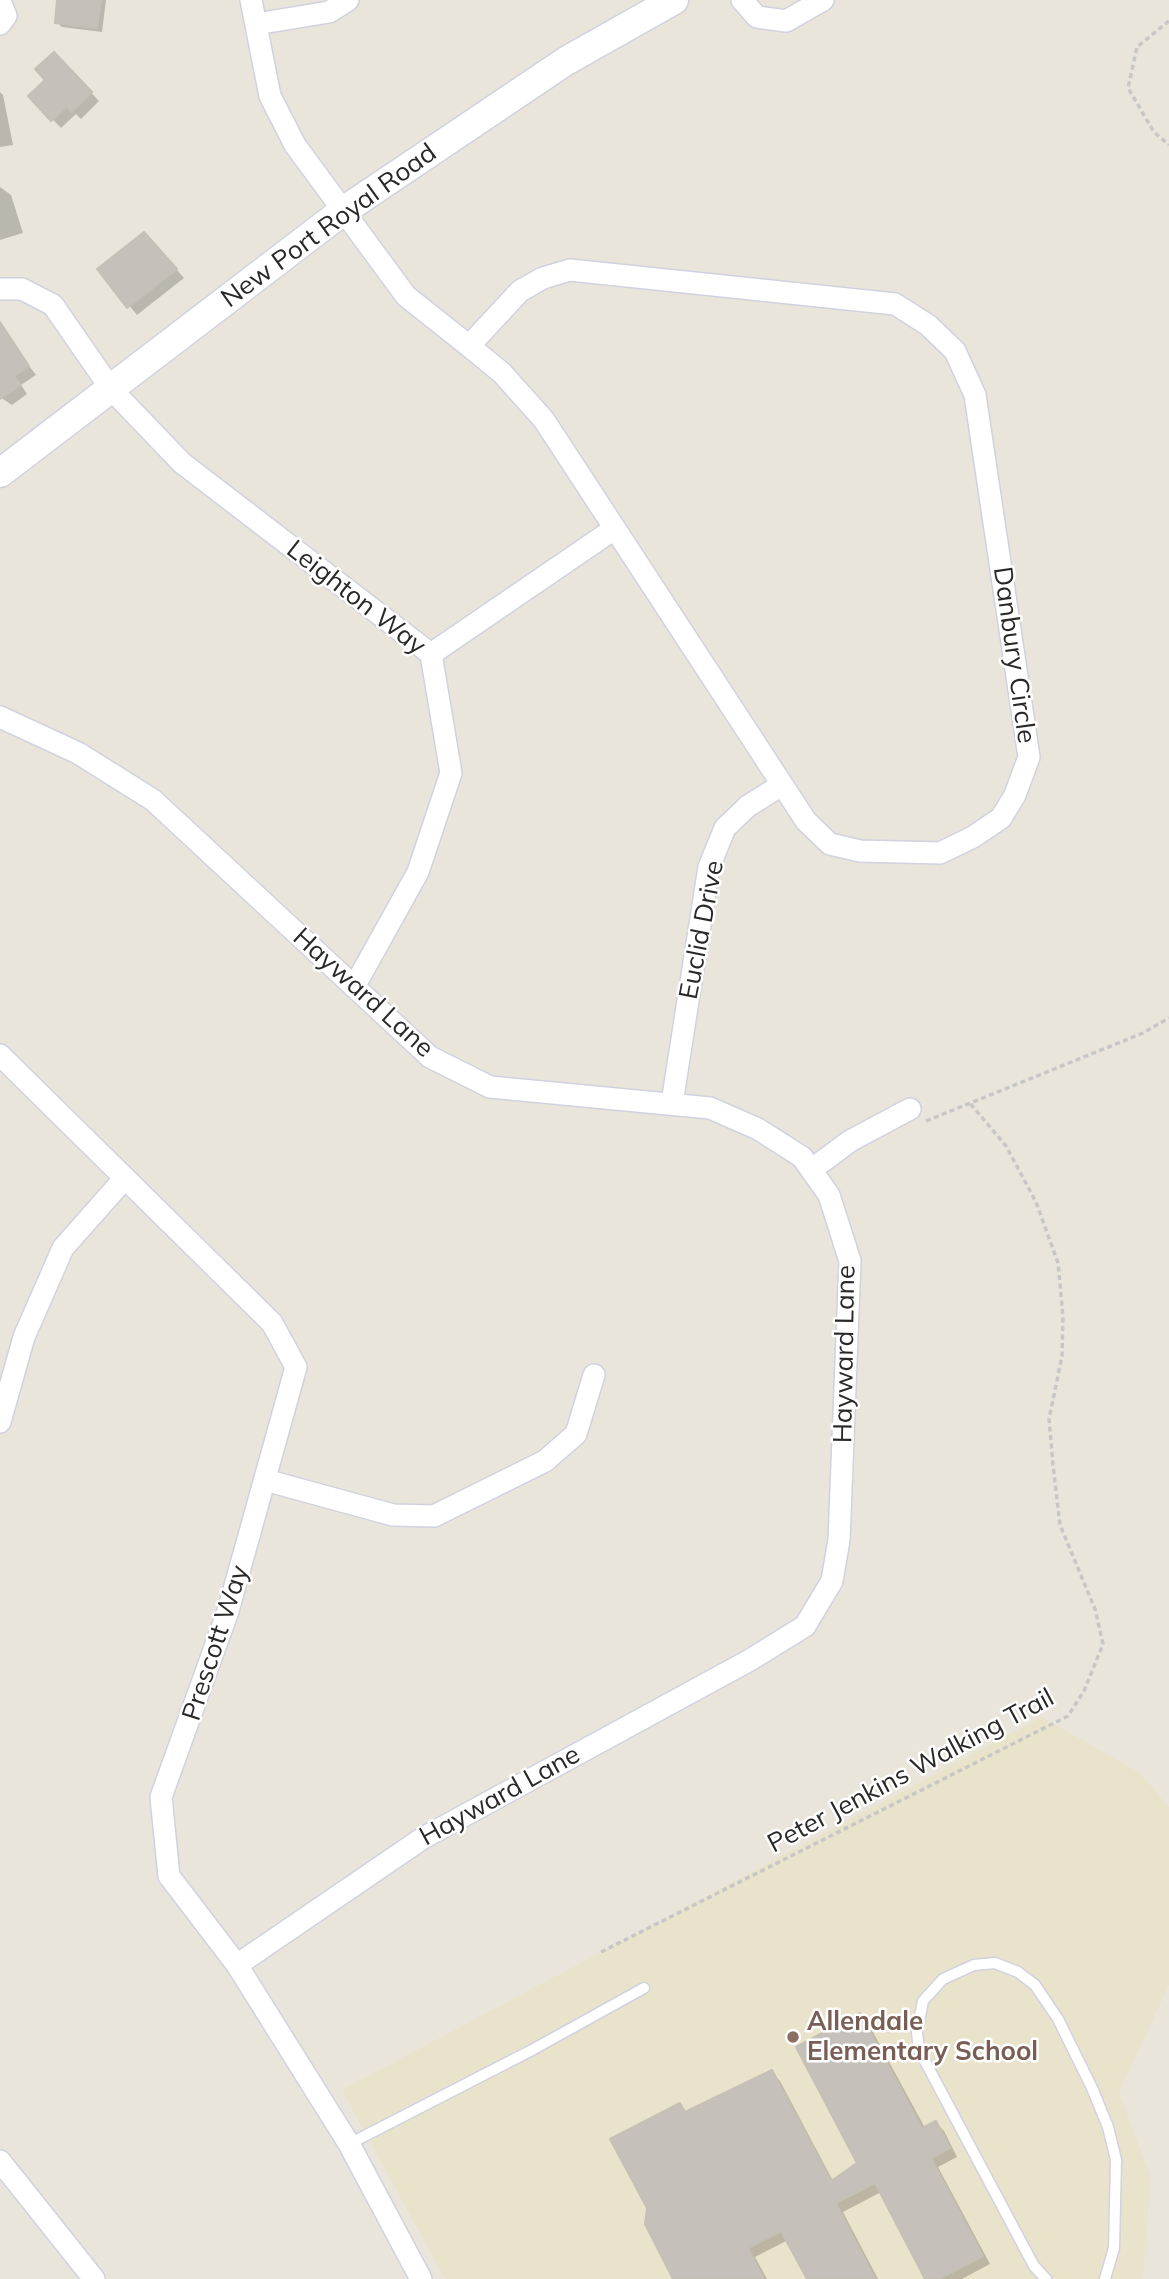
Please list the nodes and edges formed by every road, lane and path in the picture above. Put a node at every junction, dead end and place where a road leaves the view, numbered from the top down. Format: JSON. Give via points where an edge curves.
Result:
{"nodes":[{"id":1,"x":251,"y":0,"type":"edge"},
{"id":2,"x":348,"y":0,"type":"edge"},
{"id":3,"x":674,"y":0,"type":"edge"},
{"id":4,"x":742,"y":0,"type":"edge"},
{"id":5,"x":823,"y":0,"type":"edge"},
{"id":6,"x":0,"y":1,"type":"edge"},
{"id":7,"x":1169,"y":21,"type":"edge"},
{"id":8,"x":0,"y":24,"type":"edge"},
{"id":9,"x":256,"y":24,"type":"junction"},
{"id":10,"x":1169,"y":145,"type":"edge"},
{"id":11,"x":343,"y":211,"type":"junction"},
{"id":12,"x":0,"y":289,"type":"edge"},
{"id":13,"x":469,"y":346,"type":"junction"},
{"id":14,"x":111,"y":389,"type":"junction"},
{"id":15,"x":0,"y":473,"type":"edge"},
{"id":16,"x":614,"y":529,"type":"junction"},
{"id":17,"x":430,"y":654,"type":"junction"},
{"id":18,"x":0,"y":717,"type":"edge"},
{"id":19,"x":780,"y":786,"type":"junction"},
{"id":20,"x":354,"y":986,"type":"junction"},
{"id":21,"x":1169,"y":1018,"type":"edge"},
{"id":22,"x":0,"y":1055,"type":"edge"},
{"id":23,"x":968,"y":1102,"type":"junction"},
{"id":24,"x":672,"y":1103,"type":"junction"},
{"id":25,"x":914,"y":1117,"type":"joint"},
{"id":26,"x":811,"y":1170,"type":"junction"},
{"id":27,"x":125,"y":1178,"type":"junction"},
{"id":28,"x":594,"y":1375,"type":"dead end"},
{"id":29,"x":0,"y":1422,"type":"edge"},
{"id":30,"x":265,"y":1480,"type":"junction"},
{"id":31,"x":601,"y":1952,"type":"dead end"},
{"id":32,"x":237,"y":1965,"type":"junction"},
{"id":33,"x":644,"y":1988,"type":"dead end"},
{"id":34,"x":349,"y":2144,"type":"junction"},
{"id":35,"x":0,"y":2161,"type":"edge"},
{"id":36,"x":94,"y":2279,"type":"edge"},
{"id":37,"x":421,"y":2279,"type":"edge"},
{"id":38,"x":1046,"y":2279,"type":"edge"},
{"id":39,"x":1105,"y":2279,"type":"edge"}],
"edges":[{"from":1,"to":9,"type":"street","name":"Danbury Circle"},
{"from":2,"to":9,"type":"street","via":[[328,12]]},
{"from":3,"to":11,"type":"street","name":"New Port Royal Road","via":[[566,61]]},
{"from":4,"to":5,"type":"street","via":[[757,17],[786,21]]},
{"from":6,"to":8,"type":"street","via":[[6,16]]},
{"from":7,"to":10,"type":"path","via":[[1137,47],[1128,89],[1154,132]]},
{"from":9,"to":11,"type":"street","name":"Danbury Circle","via":[[271,96],[295,145]]},
{"from":11,"to":13,"type":"street","name":"Danbury Circle","via":[[406,296]]},
{"from":11,"to":14,"type":"street","name":"New Port Royal Road"},
{"from":12,"to":14,"type":"street","name":"Leighton Way","via":[[22,289],[53,305]]},
{"from":13,"to":16,"type":"street","name":"Danbury Circle","via":[[502,373],[544,420]]},
{"from":13,"to":19,"type":"street","name":"Danbury Circle","via":[[520,291],[542,278],[570,271],[895,304],[928,325],[955,351],[975,395],[1029,757],[1015,795],[1001,818],[940,853],[860,851],[830,844]]},
{"from":14,"to":15,"type":"street","name":"New Port Royal Road"},
{"from":14,"to":17,"type":"street","name":"Leighton Way","via":[[182,463]]},
{"from":16,"to":17,"type":"street"},
{"from":16,"to":19,"type":"street","name":"Danbury Circle"},
{"from":17,"to":20,"type":"street","name":"Leighton Way","via":[[451,773],[418,872]]},
{"from":18,"to":20,"type":"street","name":"Hayward Lane","via":[[78,753],[153,800]]},
{"from":19,"to":24,"type":"street","name":"Euclid Drive","via":[[747,806],[725,828],[709,867]]},
{"from":20,"to":24,"type":"street","name":"Hayward Lane","via":[[430,1057],[490,1087]]},
{"from":21,"to":23,"type":"path","via":[[1143,1033]]},
{"from":22,"to":27,"type":"street","name":"Prescott Way"},
{"from":23,"to":25,"type":"path"},
{"from":23,"to":31,"type":"path","name":"Peter Jenkins Walking Trail","via":[[1006,1146],[1036,1202],[1058,1263],[1062,1356],[1049,1419],[1060,1525],[1095,1609],[1103,1644],[1084,1691],[1068,1716]]},
{"from":24,"to":26,"type":"street","name":"Hayward Lane","via":[[710,1108],[758,1129],[802,1157]]},
{"from":25,"to":26,"type":"street","via":[[850,1142]]},
{"from":26,"to":32,"type":"street","name":"Hayward Lane","via":[[829,1195],[850,1261],[839,1540],[832,1581],[805,1626],[423,1838]]},
{"from":27,"to":29,"type":"street","via":[[63,1248],[24,1337]]},
{"from":27,"to":30,"type":"street","name":"Prescott Way","via":[[272,1324],[296,1367]]},
{"from":28,"to":30,"type":"street","via":[[576,1434],[545,1461],[434,1516],[393,1515]]},
{"from":30,"to":32,"type":"street","name":"Prescott Way","via":[[228,1611],[161,1797],[169,1876]]},
{"from":32,"to":34,"type":"street","name":"Prescott Way"},
{"from":33,"to":34,"type":"lane"},
{"from":34,"to":37,"type":"street","name":"Prescott Way"},
{"from":35,"to":36,"type":"street"},
{"from":38,"to":39,"type":"lane","via":[[1027,2255],[919,2050],[923,2001],[958,1969],[995,1963],[1035,1985],[1058,2019],[1092,2088],[1116,2160],[1114,2248]]}]}
